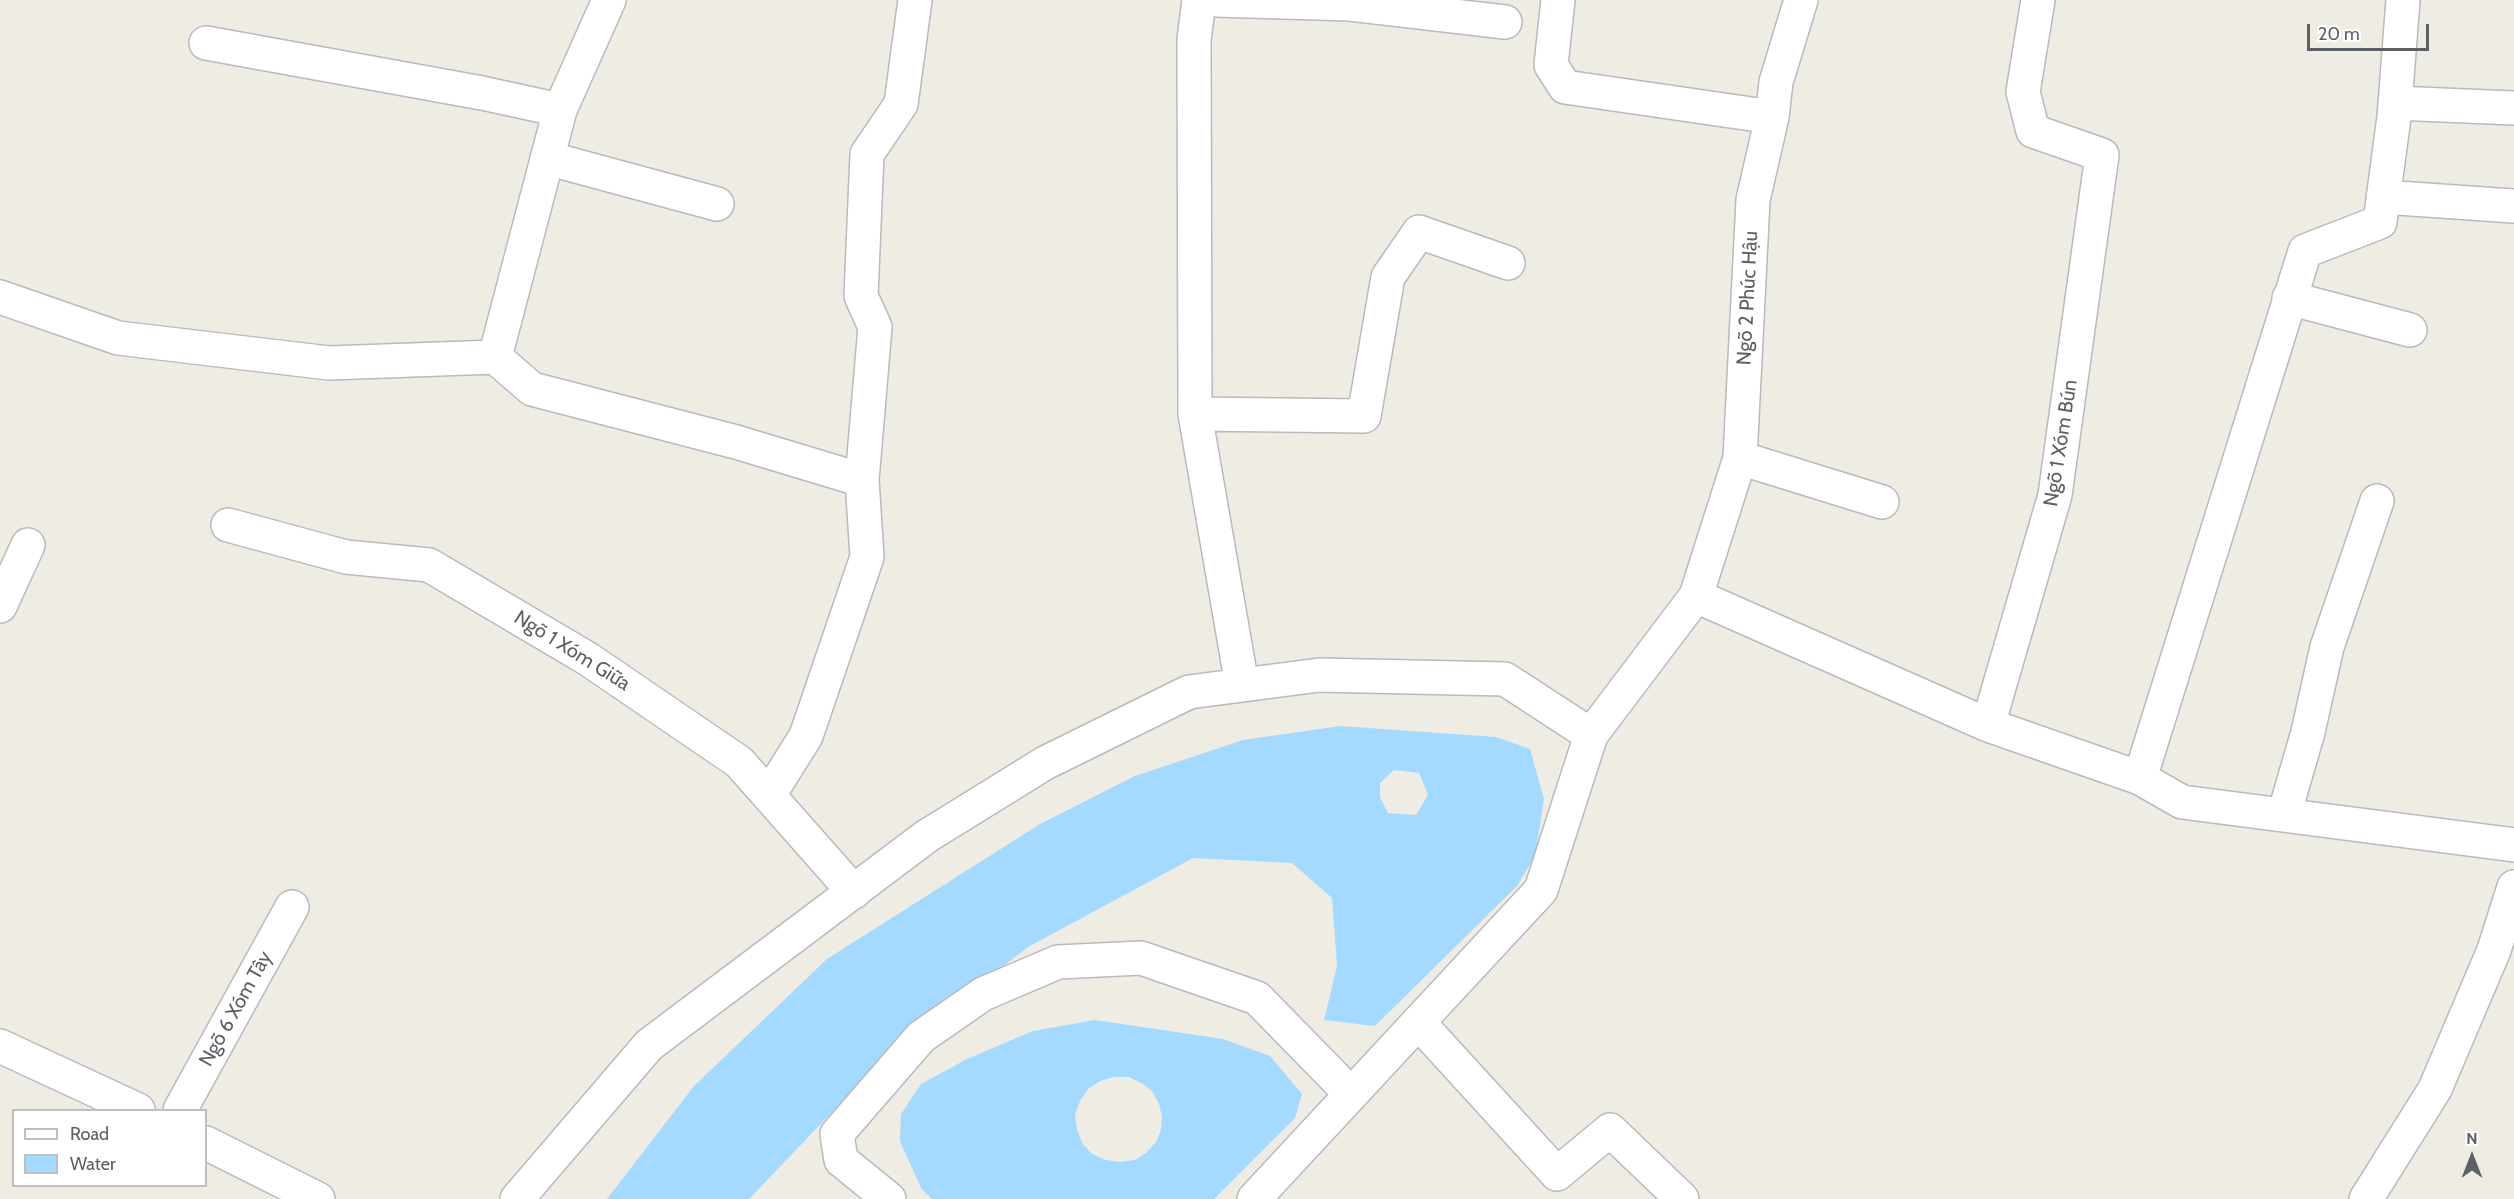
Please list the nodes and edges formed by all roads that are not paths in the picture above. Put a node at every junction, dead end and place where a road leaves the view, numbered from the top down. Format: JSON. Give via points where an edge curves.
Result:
{"nodes":[{"id":1,"x":609,"y":0,"type":"edge"},
{"id":2,"x":915,"y":0,"type":"edge"},
{"id":3,"x":1199,"y":0,"type":"edge"},
{"id":4,"x":1216,"y":0,"type":"edge"},
{"id":5,"x":1558,"y":0,"type":"edge"},
{"id":6,"x":1801,"y":0,"type":"edge"},
{"id":7,"x":2038,"y":0,"type":"edge"},
{"id":8,"x":2403,"y":0,"type":"edge"},
{"id":9,"x":1505,"y":22,"type":"dead end"},
{"id":10,"x":206,"y":43,"type":"dead end"},
{"id":11,"x":2395,"y":103,"type":"junction"},
{"id":12,"x":2514,"y":108,"type":"edge"},
{"id":13,"x":560,"y":110,"type":"junction"},
{"id":14,"x":1772,"y":117,"type":"junction"},
{"id":15,"x":547,"y":158,"type":"junction"},
{"id":16,"x":2383,"y":197,"type":"junction"},
{"id":17,"x":717,"y":204,"type":"dead end"},
{"id":18,"x":2514,"y":206,"type":"edge"},
{"id":19,"x":1508,"y":263,"type":"dead end"},
{"id":20,"x":0,"y":297,"type":"edge"},
{"id":21,"x":2289,"y":298,"type":"junction"},
{"id":22,"x":2410,"y":330,"type":"dead end"},
{"id":23,"x":495,"y":357,"type":"junction"},
{"id":24,"x":1196,"y":414,"type":"junction"},
{"id":25,"x":1740,"y":458,"type":"junction"},
{"id":26,"x":862,"y":480,"type":"junction"},
{"id":27,"x":2377,"y":501,"type":"dead end"},
{"id":28,"x":1882,"y":502,"type":"dead end"},
{"id":29,"x":228,"y":525,"type":"dead end"},
{"id":30,"x":28,"y":545,"type":"dead end"},
{"id":31,"x":1696,"y":596,"type":"junction"},
{"id":32,"x":0,"y":606,"type":"edge"},
{"id":33,"x":1242,"y":685,"type":"junction"},
{"id":34,"x":1988,"y":725,"type":"junction"},
{"id":35,"x":1591,"y":735,"type":"junction"},
{"id":36,"x":2140,"y":778,"type":"junction"},
{"id":37,"x":770,"y":795,"type":"junction"},
{"id":38,"x":2284,"y":815,"type":"junction"},
{"id":39,"x":2514,"y":845,"type":"edge"},
{"id":40,"x":2514,"y":887,"type":"edge"},
{"id":41,"x":854,"y":892,"type":"junction"},
{"id":42,"x":292,"y":907,"type":"dead end"},
{"id":43,"x":1418,"y":1022,"type":"junction"},
{"id":44,"x":0,"y":1046,"type":"edge"},
{"id":45,"x":1351,"y":1094,"type":"junction"},
{"id":46,"x":136,"y":1109,"type":"edge"},
{"id":47,"x":181,"y":1109,"type":"edge"},
{"id":48,"x":207,"y":1144,"type":"edge"},
{"id":49,"x":318,"y":1199,"type":"edge"},
{"id":50,"x":517,"y":1199,"type":"edge"},
{"id":51,"x":889,"y":1199,"type":"edge"},
{"id":52,"x":1254,"y":1199,"type":"edge"},
{"id":53,"x":1682,"y":1199,"type":"edge"},
{"id":54,"x":2366,"y":1199,"type":"edge"}],
"edges":[{"from":1,"to":13,"type":"street"},
{"from":2,"to":26,"type":"street","via":[[901,104],[867,154],[861,296],[875,327]]},
{"from":3,"to":24,"type":"street","via":[[1194,40]]},
{"from":4,"to":9,"type":"street","via":[[1350,4]]},
{"from":5,"to":14,"type":"street","via":[[1551,65],[1565,87]]},
{"from":6,"to":14,"type":"street","name":"Ngõ 2 Phúc Hậu","via":[[1776,82]]},
{"from":7,"to":34,"type":"street","name":"Ngõ 1 Xóm Bún","via":[[2023,92],[2033,131],[2102,155],[2055,495]]},
{"from":8,"to":11,"type":"street"},
{"from":10,"to":13,"type":"street"},
{"from":11,"to":12,"type":"street"},
{"from":11,"to":16,"type":"street"},
{"from":13,"to":15,"type":"street"},
{"from":14,"to":25,"type":"street","name":"Ngõ 2 Phúc Hậu","via":[[1754,200]]},
{"from":15,"to":17,"type":"street"},
{"from":15,"to":23,"type":"street"},
{"from":16,"to":18,"type":"street"},
{"from":16,"to":21,"type":"street","via":[[2380,222],[2305,251]]},
{"from":19,"to":24,"type":"street","via":[[1419,232],[1388,278],[1364,416]]},
{"from":20,"to":23,"type":"street","via":[[118,338],[329,363]]},
{"from":21,"to":22,"type":"street"},
{"from":21,"to":36,"type":"street"},
{"from":23,"to":26,"type":"street","via":[[532,389],[736,442]]},
{"from":24,"to":33,"type":"street"},
{"from":25,"to":28,"type":"street"},
{"from":25,"to":31,"type":"street","name":"Ngõ 2 Phúc Hậu"},
{"from":26,"to":37,"type":"street","via":[[867,557],[806,736]]},
{"from":27,"to":38,"type":"street","via":[[2326,647],[2308,732]]},
{"from":29,"to":37,"type":"street","name":"Ngõ 1 Xóm Giữa","via":[[346,557],[429,565],[588,659],[739,762]]},
{"from":30,"to":32,"type":"street"},
{"from":31,"to":34,"type":"street"},
{"from":31,"to":35,"type":"street","name":"Ngõ 2 Phúc Hậu"},
{"from":33,"to":35,"type":"street","via":[[1319,675],[1505,680]]},
{"from":33,"to":41,"type":"street","via":[[1189,692],[1045,763],[927,836]]},
{"from":34,"to":36,"type":"street"},
{"from":35,"to":43,"type":"street","name":"Ngõ 2 Phúc Hậu","via":[[1541,890]]},
{"from":36,"to":38,"type":"street","via":[[2182,802]]},
{"from":37,"to":41,"type":"street","name":"Ngõ 1 Xóm Giữa"},
{"from":38,"to":39,"type":"street"},
{"from":40,"to":54,"type":"street","via":[[2494,950],[2435,1089]]},
{"from":41,"to":50,"type":"street","via":[[649,1045]]},
{"from":42,"to":47,"type":"street","name":"Ngõ 6 Xóm Tây"},
{"from":43,"to":45,"type":"street","name":"Ngõ 2 Phúc Hậu"},
{"from":43,"to":53,"type":"street","via":[[1557,1174],[1610,1130]]},
{"from":44,"to":46,"type":"street"},
{"from":45,"to":51,"type":"street","via":[[1257,998],[1141,958],[1059,962],[983,994],[921,1037],[837,1134],[841,1161]]},
{"from":45,"to":52,"type":"street","name":"Ngõ 2 Phúc Hậu"},
{"from":48,"to":49,"type":"street"}]}
